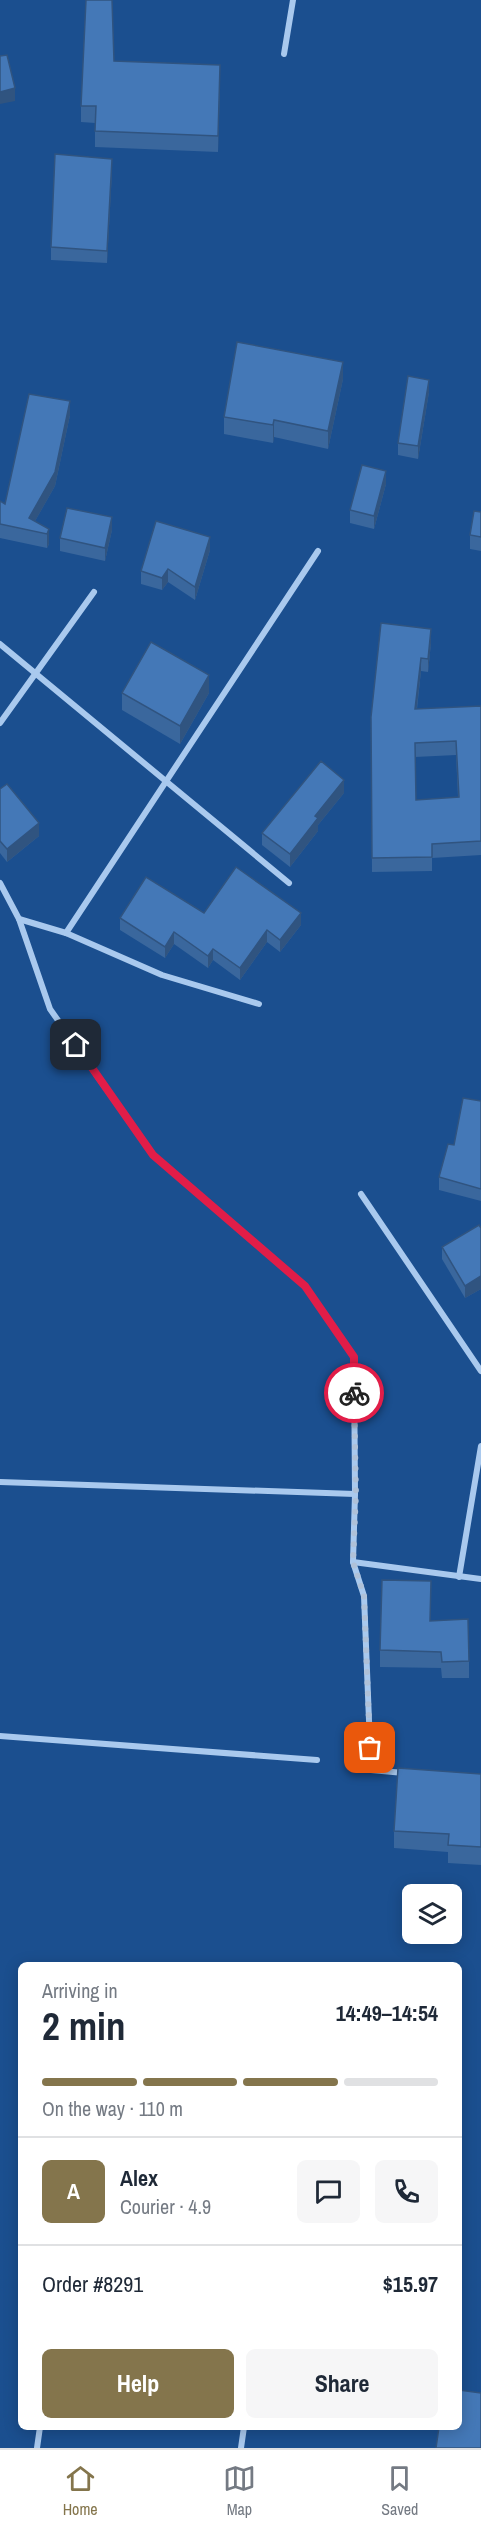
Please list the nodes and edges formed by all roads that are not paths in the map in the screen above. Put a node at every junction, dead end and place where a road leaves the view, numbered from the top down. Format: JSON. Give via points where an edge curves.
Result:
{"nodes":[{"id":1,"x":293,"y":0,"type":"edge"},
{"id":2,"x":284,"y":54,"type":"dead end"},
{"id":3,"x":318,"y":551,"type":"dead end"},
{"id":4,"x":94,"y":592,"type":"dead end"},
{"id":5,"x":0,"y":644,"type":"edge"},
{"id":6,"x":35,"y":674,"type":"junction"},
{"id":7,"x":0,"y":723,"type":"edge"},
{"id":8,"x":165,"y":781,"type":"junction"},
{"id":9,"x":0,"y":883,"type":"edge"},
{"id":10,"x":289,"y":883,"type":"dead end"},
{"id":11,"x":19,"y":919,"type":"junction"},
{"id":12,"x":66,"y":933,"type":"junction"},
{"id":13,"x":259,"y":1004,"type":"dead end"},
{"id":14,"x":361,"y":1194,"type":"dead end"},
{"id":15,"x":481,"y":1371,"type":"edge"},
{"id":16,"x":481,"y":1446,"type":"edge"},
{"id":17,"x":0,"y":1482,"type":"edge"},
{"id":18,"x":356,"y":1494,"type":"junction"},
{"id":19,"x":353,"y":1562,"type":"junction"},
{"id":20,"x":459,"y":1576,"type":"junction"},
{"id":21,"x":481,"y":1579,"type":"edge"},
{"id":22,"x":0,"y":1736,"type":"edge"},
{"id":23,"x":317,"y":1760,"type":"dead end"},
{"id":24,"x":415,"y":1774,"type":"edge"},
{"id":25,"x":40,"y":2430,"type":"edge"},
{"id":26,"x":244,"y":2430,"type":"edge"},
{"id":27,"x":37,"y":2448,"type":"edge"},
{"id":28,"x":241,"y":2448,"type":"edge"}],
"edges":[{"from":1,"to":2,"type":"street"},
{"from":3,"to":8,"type":"street"},
{"from":4,"to":6,"type":"street"},
{"from":5,"to":6,"type":"street"},
{"from":6,"to":7,"type":"street"},
{"from":6,"to":8,"type":"street"},
{"from":8,"to":10,"type":"street"},
{"from":8,"to":12,"type":"street"},
{"from":9,"to":11,"type":"street"},
{"from":11,"to":12,"type":"street"},
{"from":11,"to":18,"type":"street","via":[[50,1009],[153,1155],[305,1286],[354,1357]]},
{"from":12,"to":13,"type":"street","via":[[162,975]]},
{"from":14,"to":15,"type":"street"},
{"from":16,"to":20,"type":"street"},
{"from":17,"to":18,"type":"street"},
{"from":18,"to":19,"type":"street"},
{"from":19,"to":20,"type":"street"},
{"from":19,"to":24,"type":"street","via":[[364,1596],[371,1770]]},
{"from":20,"to":21,"type":"street"},
{"from":22,"to":23,"type":"street"},
{"from":25,"to":27,"type":"street"},
{"from":26,"to":28,"type":"street"}]}
